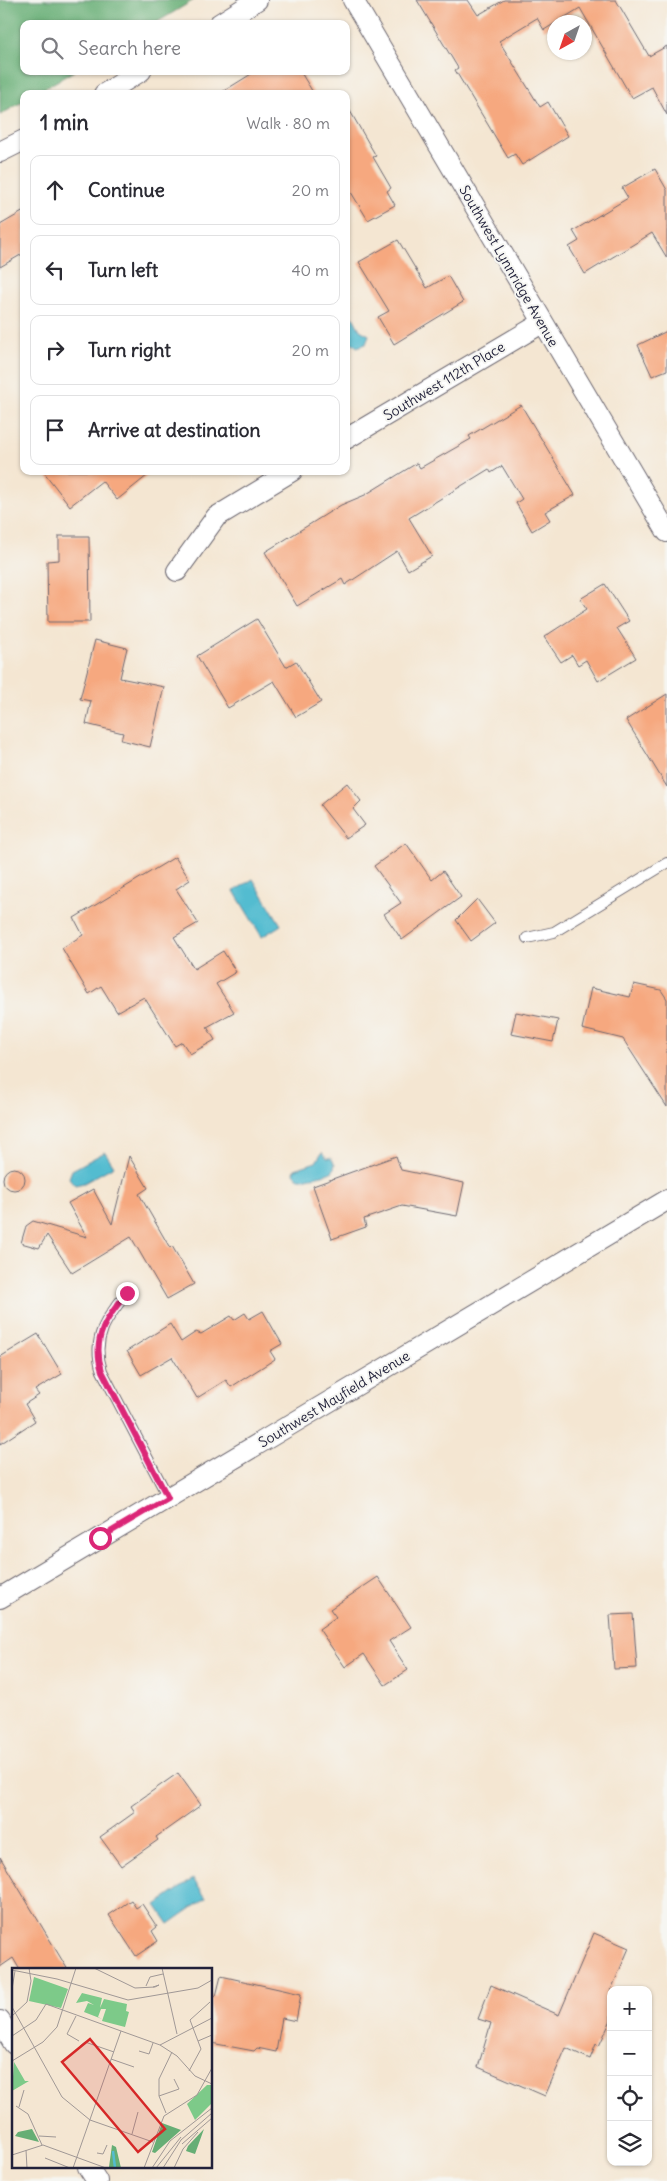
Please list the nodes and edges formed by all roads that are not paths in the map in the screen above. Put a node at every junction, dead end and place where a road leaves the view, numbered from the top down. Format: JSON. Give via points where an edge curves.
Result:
{"nodes":[{"id":1,"x":257,"y":0,"type":"edge"},
{"id":2,"x":353,"y":0,"type":"edge"},
{"id":3,"x":224,"y":20,"type":"edge"},
{"id":4,"x":135,"y":75,"type":"edge"},
{"id":5,"x":110,"y":90,"type":"edge"},
{"id":6,"x":20,"y":142,"type":"edge"},
{"id":7,"x":0,"y":152,"type":"edge"},
{"id":8,"x":542,"y":323,"type":"junction"},
{"id":9,"x":350,"y":437,"type":"edge"},
{"id":10,"x":285,"y":475,"type":"edge"},
{"id":11,"x":667,"y":532,"type":"edge"},
{"id":12,"x":177,"y":571,"type":"dead end"},
{"id":13,"x":667,"y":863,"type":"edge"},
{"id":14,"x":527,"y":938,"type":"dead end"},
{"id":15,"x":667,"y":1200,"type":"edge"},
{"id":16,"x":127,"y":1293,"type":"dead end"},
{"id":17,"x":168,"y":1498,"type":"junction"},
{"id":18,"x":0,"y":1598,"type":"edge"},
{"id":19,"x":0,"y":2021,"type":"edge"},
{"id":20,"x":12,"y":2041,"type":"edge"},
{"id":21,"x":89,"y":2168,"type":"edge"},
{"id":22,"x":97,"y":2181,"type":"edge"}],
"edges":[{"from":1,"to":3,"type":"street"},
{"from":2,"to":8,"type":"street","name":"Southwest Lynnridge Avenue"},
{"from":4,"to":5,"type":"street"},
{"from":6,"to":7,"type":"street"},
{"from":8,"to":9,"type":"street","name":"Southwest 112th Place"},
{"from":8,"to":11,"type":"street","name":"Southwest Lynnridge Avenue"},
{"from":10,"to":12,"type":"street","via":[[216,517]]},
{"from":13,"to":14,"type":"lane","via":[[554,932]]},
{"from":15,"to":17,"type":"street","name":"Southwest Mayfield Avenue"},
{"from":16,"to":17,"type":"lane","via":[[108,1316],[100,1334],[97,1358]]},
{"from":17,"to":18,"type":"street","name":"Southwest Mayfield Avenue"},
{"from":19,"to":20,"type":"street"},
{"from":21,"to":22,"type":"street"}]}
